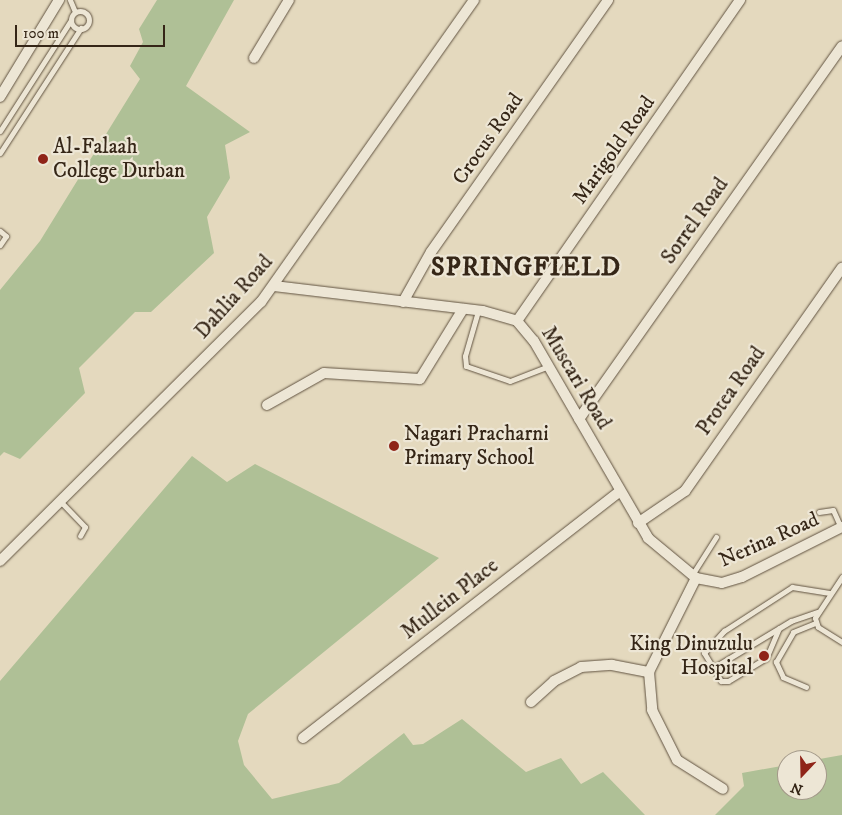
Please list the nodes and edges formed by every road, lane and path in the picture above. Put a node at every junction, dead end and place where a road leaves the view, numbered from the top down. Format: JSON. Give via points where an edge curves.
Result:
{"nodes":[{"id":1,"x":59,"y":0,"type":"edge"},
{"id":2,"x":70,"y":0,"type":"edge"},
{"id":3,"x":288,"y":0,"type":"edge"},
{"id":4,"x":474,"y":0,"type":"edge"},
{"id":5,"x":608,"y":0,"type":"edge"},
{"id":6,"x":740,"y":0,"type":"edge"},
{"id":7,"x":76,"y":12,"type":"junction"},
{"id":8,"x":71,"y":20,"type":"junction"},
{"id":9,"x":81,"y":28,"type":"junction"},
{"id":10,"x":842,"y":46,"type":"edge"},
{"id":11,"x":254,"y":58,"type":"dead end"},
{"id":12,"x":0,"y":96,"type":"edge"},
{"id":13,"x":0,"y":130,"type":"edge"},
{"id":14,"x":0,"y":153,"type":"edge"},
{"id":15,"x":0,"y":231,"type":"edge"},
{"id":16,"x":0,"y":245,"type":"edge"},
{"id":17,"x":842,"y":268,"type":"edge"},
{"id":18,"x":274,"y":286,"type":"junction"},
{"id":19,"x":403,"y":302,"type":"junction"},
{"id":20,"x":463,"y":309,"type":"junction"},
{"id":21,"x":478,"y":310,"type":"junction"},
{"id":22,"x":517,"y":321,"type":"junction"},
{"id":23,"x":549,"y":366,"type":"junction"},
{"id":24,"x":267,"y":405,"type":"dead end"},
{"id":25,"x":579,"y":419,"type":"junction"},
{"id":26,"x":620,"y":491,"type":"junction"},
{"id":27,"x":60,"y":501,"type":"junction"},
{"id":28,"x":819,"y":512,"type":"dead end"},
{"id":29,"x":638,"y":523,"type":"junction"},
{"id":30,"x":841,"y":528,"type":"edge"},
{"id":31,"x":80,"y":536,"type":"dead end"},
{"id":32,"x":716,"y":537,"type":"dead end"},
{"id":33,"x":0,"y":560,"type":"edge"},
{"id":34,"x":694,"y":576,"type":"junction"},
{"id":35,"x":842,"y":577,"type":"edge"},
{"id":36,"x":830,"y":593,"type":"junction"},
{"id":37,"x":817,"y":612,"type":"junction"},
{"id":38,"x":816,"y":623,"type":"junction"},
{"id":39,"x":779,"y":628,"type":"junction"},
{"id":40,"x":842,"y":642,"type":"edge"},
{"id":41,"x":713,"y":668,"type":"junction"},
{"id":42,"x":649,"y":672,"type":"junction"},
{"id":43,"x":806,"y":687,"type":"dead end"},
{"id":44,"x":532,"y":702,"type":"dead end"},
{"id":45,"x":303,"y":738,"type":"dead end"},
{"id":46,"x":723,"y":789,"type":"dead end"}],
"edges":[{"from":1,"to":12,"type":"street"},
{"from":2,"to":7,"type":"lane"},
{"from":3,"to":11,"type":"street"},
{"from":4,"to":18,"type":"street","name":"Dahlia Road"},
{"from":5,"to":19,"type":"street","name":"Crocus Road","via":[[427,258]]},
{"from":6,"to":22,"type":"street","name":"Marigold Road"},
{"from":7,"to":8,"type":"lane"},
{"from":7,"to":9,"type":"lane","via":[[82,11],[88,19]]},
{"from":8,"to":9,"type":"lane"},
{"from":8,"to":13,"type":"lane"},
{"from":9,"to":14,"type":"lane"},
{"from":10,"to":25,"type":"street","name":"Sorrel Road"},
{"from":15,"to":16,"type":"lane","via":[[6,236]]},
{"from":17,"to":29,"type":"street","name":"Protea Road","via":[[685,491]]},
{"from":18,"to":19,"type":"street","name":"Muscari Road"},
{"from":18,"to":27,"type":"street","name":"Dahlia Road"},
{"from":19,"to":20,"type":"street","name":"Muscari Road"},
{"from":20,"to":21,"type":"street","name":"Muscari Road"},
{"from":20,"to":24,"type":"street","via":[[420,379],[324,373]]},
{"from":21,"to":22,"type":"street","name":"Muscari Road"},
{"from":21,"to":23,"type":"lane","via":[[465,356],[466,366],[510,381]]},
{"from":22,"to":23,"type":"street","name":"Muscari Road"},
{"from":23,"to":25,"type":"street","name":"Muscari Road"},
{"from":25,"to":26,"type":"street","name":"Muscari Road"},
{"from":26,"to":29,"type":"street","name":"Muscari Road"},
{"from":26,"to":45,"type":"street","name":"Mullein Place"},
{"from":27,"to":31,"type":"lane","via":[[85,527]]},
{"from":27,"to":33,"type":"street","name":"Dahlia Road"},
{"from":28,"to":30,"type":"lane","via":[[833,510]]},
{"from":29,"to":34,"type":"street","name":"Muscari Road","via":[[657,550]]},
{"from":30,"to":34,"type":"street","name":"Nerina Road","via":[[742,577],[722,583]]},
{"from":32,"to":34,"type":"lane"},
{"from":34,"to":42,"type":"street","name":"Nerina Road"},
{"from":35,"to":36,"type":"lane"},
{"from":36,"to":37,"type":"lane"},
{"from":36,"to":41,"type":"lane","via":[[797,586],[774,598],[708,645],[704,651]]},
{"from":37,"to":38,"type":"lane"},
{"from":37,"to":39,"type":"lane"},
{"from":38,"to":40,"type":"lane"},
{"from":38,"to":43,"type":"lane","via":[[789,636],[776,662],[783,677]]},
{"from":39,"to":41,"type":"lane"},
{"from":39,"to":41,"type":"lane","via":[[761,664],[725,682]]},
{"from":42,"to":44,"type":"street","via":[[612,665],[580,667],[554,681]]},
{"from":42,"to":46,"type":"street","via":[[652,710],[668,748],[692,771]]}]}
